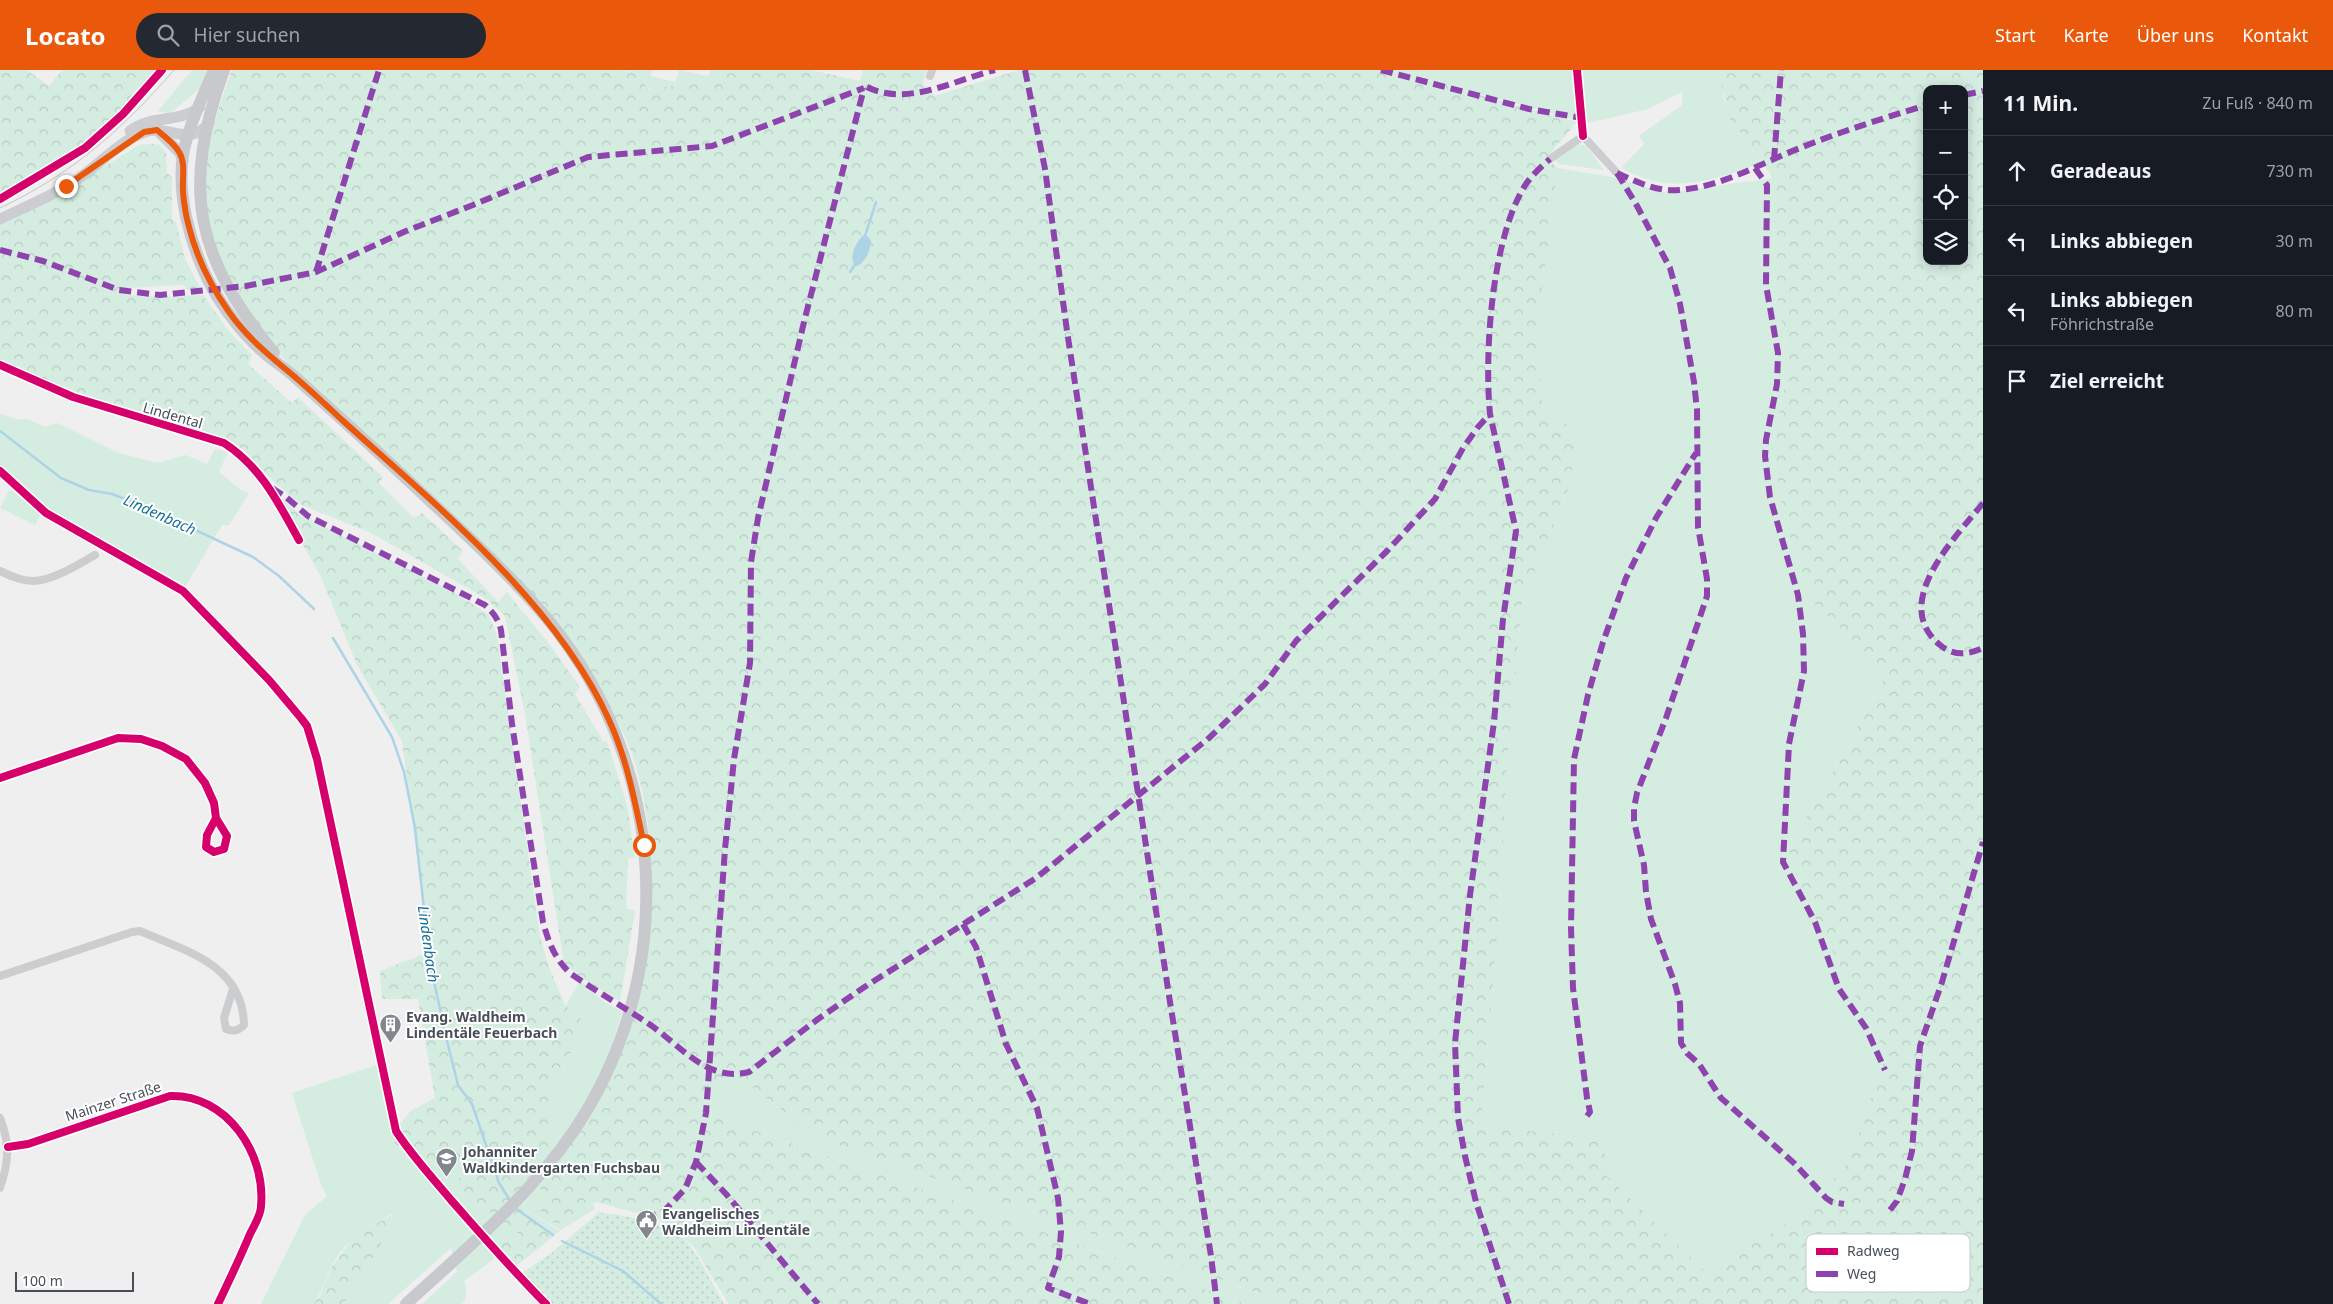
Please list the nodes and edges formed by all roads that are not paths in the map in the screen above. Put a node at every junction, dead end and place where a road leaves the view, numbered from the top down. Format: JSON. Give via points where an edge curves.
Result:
{"nodes":[{"id":1,"x":214,"y":70,"type":"edge"},
{"id":2,"x":224,"y":70,"type":"edge"},
{"id":3,"x":1577,"y":70,"type":"edge"},
{"id":4,"x":200,"y":107,"type":"junction"},
{"id":5,"x":175,"y":119,"type":"junction"},
{"id":6,"x":209,"y":122,"type":"junction"},
{"id":7,"x":157,"y":130,"type":"junction"},
{"id":8,"x":191,"y":134,"type":"junction"},
{"id":9,"x":1583,"y":136,"type":"junction"},
{"id":10,"x":202,"y":153,"type":"junction"},
{"id":11,"x":1550,"y":159,"type":"dead end"},
{"id":12,"x":183,"y":162,"type":"junction"},
{"id":13,"x":1617,"y":173,"type":"dead end"},
{"id":14,"x":66,"y":186,"type":"junction"},
{"id":15,"x":0,"y":220,"type":"edge"},
{"id":16,"x":0,"y":365,"type":"edge"},
{"id":17,"x":290,"y":372,"type":"junction"},
{"id":18,"x":298,"y":540,"type":"dead end"},
{"id":19,"x":95,"y":556,"type":"dead end"},
{"id":20,"x":0,"y":571,"type":"edge"},
{"id":21,"x":0,"y":778,"type":"edge"},
{"id":22,"x":216,"y":818,"type":"dead end"},
{"id":23,"x":0,"y":976,"type":"edge"},
{"id":24,"x":233,"y":989,"type":"junction"},
{"id":25,"x":0,"y":1118,"type":"edge"},
{"id":26,"x":8,"y":1147,"type":"junction"},
{"id":27,"x":0,"y":1188,"type":"edge"},
{"id":28,"x":218,"y":1304,"type":"edge"},
{"id":29,"x":406,"y":1304,"type":"edge"}],
"edges":[{"from":1,"to":4,"type":"main road"},
{"from":2,"to":6,"type":"main road"},
{"from":3,"to":9,"type":"street"},
{"from":4,"to":5,"type":"main road"},
{"from":4,"to":8,"type":"main road"},
{"from":5,"to":8,"type":"main road"},
{"from":5,"to":14,"type":"main road","via":[[152,120],[136,128]]},
{"from":6,"to":8,"type":"main road","via":[[203,130]]},
{"from":6,"to":10,"type":"main road"},
{"from":7,"to":8,"type":"main road"},
{"from":7,"to":12,"type":"main road","via":[[175,147]]},
{"from":7,"to":14,"type":"main road","via":[[136,136]]},
{"from":8,"to":10,"type":"main road"},
{"from":8,"to":12,"type":"main road"},
{"from":9,"to":11,"type":"street"},
{"from":9,"to":13,"type":"street"},
{"from":10,"to":17,"type":"main road","via":[[199,178],[202,214],[215,260],[231,294],[253,328]]},
{"from":12,"to":17,"type":"main road","via":[[183,192],[189,227],[209,282],[253,342]]},
{"from":14,"to":15,"type":"main road"},
{"from":16,"to":18,"type":"street","name":"Lindental","via":[[73,397],[224,443],[243,455],[268,485]]},
{"from":17,"to":29,"type":"main road","via":[[485,554],[550,622],[601,704],[624,760],[644,845],[647,913],[641,971],[628,1019],[605,1076],[586,1112],[555,1157],[505,1212]]},
{"from":19,"to":20,"type":"street","via":[[34,581],[17,579]]},
{"from":21,"to":22,"type":"street","via":[[118,738],[141,739],[162,746],[186,760],[205,782]]},
{"from":23,"to":24,"type":"street","via":[[140,931],[208,962],[226,976]]},
{"from":24,"to":24,"type":"street","via":[[224,1018],[226,1029],[232,1032],[244,1025],[244,1012]]},
{"from":25,"to":26,"type":"street"},
{"from":26,"to":27,"type":"street","via":[[8,1161]]},
{"from":26,"to":28,"type":"street","name":"Mainzer Straße","via":[[28,1144],[170,1096],[182,1095],[224,1114],[242,1134],[258,1173],[262,1207]]}]}
